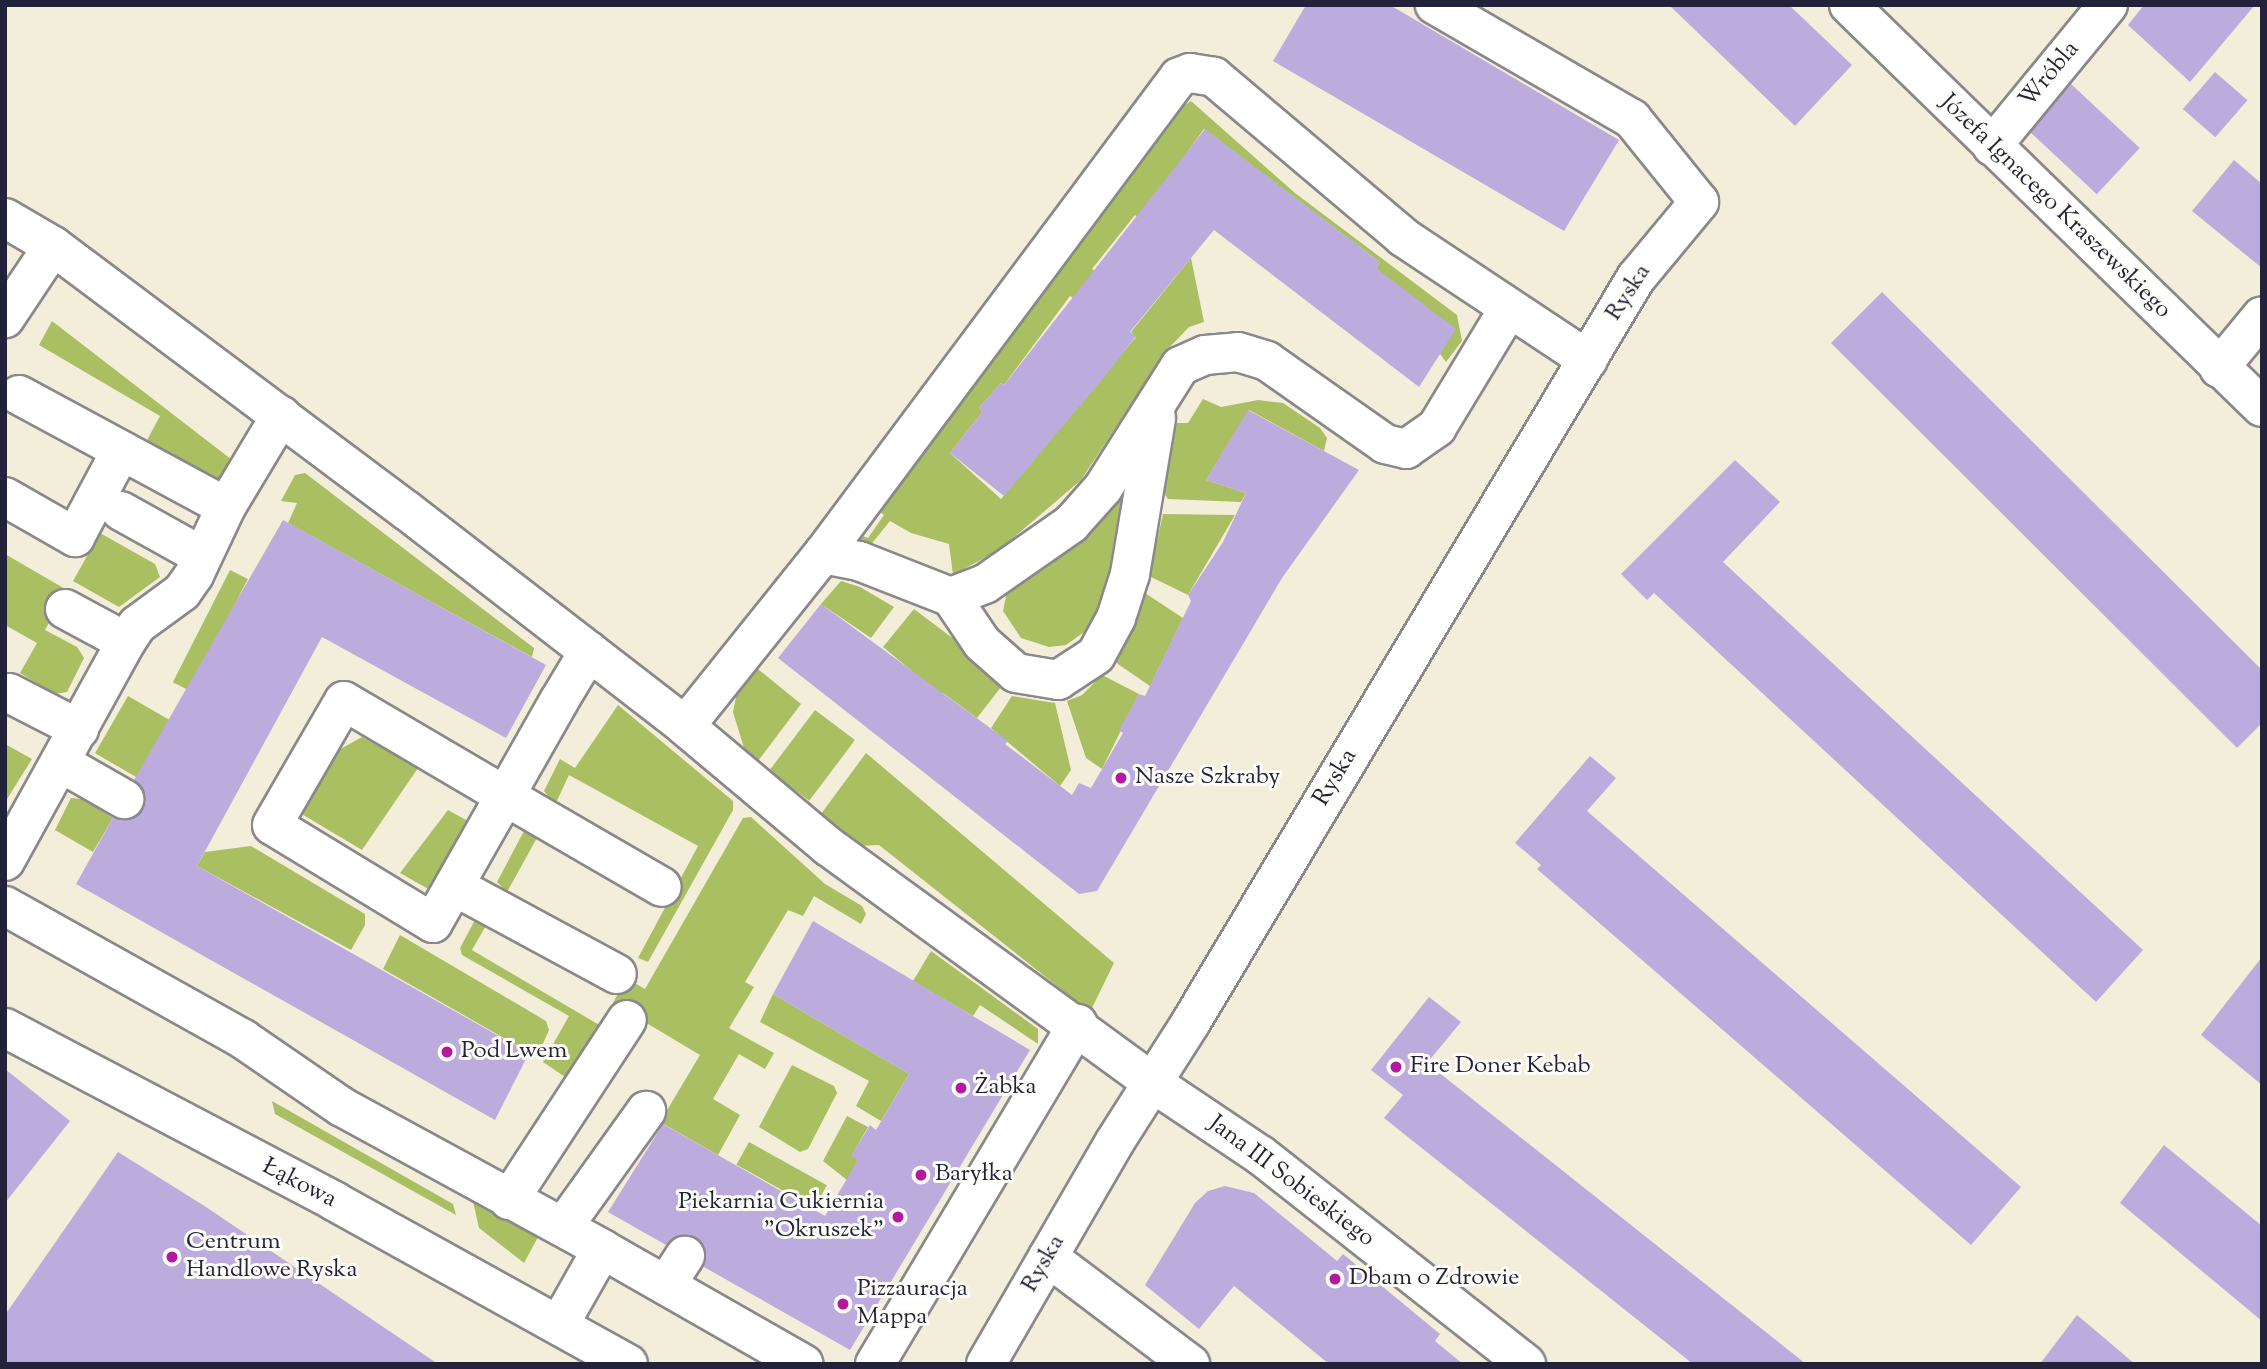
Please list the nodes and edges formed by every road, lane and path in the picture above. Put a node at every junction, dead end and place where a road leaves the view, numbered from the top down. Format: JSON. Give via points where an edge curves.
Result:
{"nodes":[{"id":1,"x":1435,"y":5,"type":"edge"},
{"id":2,"x":1849,"y":5,"type":"edge"},
{"id":3,"x":2108,"y":5,"type":"edge"},
{"id":4,"x":1992,"y":146,"type":"junction"},
{"id":5,"x":5,"y":218,"type":"edge"},
{"id":6,"x":53,"y":246,"type":"junction"},
{"id":7,"x":1509,"y":309,"type":"junction"},
{"id":8,"x":2262,"y":316,"type":"edge"},
{"id":9,"x":5,"y":318,"type":"edge"},
{"id":10,"x":1588,"y":360,"type":"junction"},
{"id":11,"x":2219,"y":368,"type":"junction"},
{"id":12,"x":19,"y":395,"type":"dead end"},
{"id":13,"x":1159,"y":398,"type":"junction"},
{"id":14,"x":2262,"y":407,"type":"edge"},
{"id":15,"x":281,"y":415,"type":"junction"},
{"id":16,"x":121,"y":451,"type":"junction"},
{"id":17,"x":5,"y":497,"type":"edge"},
{"id":18,"x":226,"y":507,"type":"junction"},
{"id":19,"x":121,"y":511,"type":"dead end"},
{"id":20,"x":823,"y":554,"type":"junction"},
{"id":21,"x":202,"y":556,"type":"junction"},
{"id":22,"x":951,"y":597,"type":"junction"},
{"id":23,"x":65,"y":609,"type":"dead end"},
{"id":24,"x":126,"y":642,"type":"junction"},
{"id":25,"x":589,"y":651,"type":"junction"},
{"id":26,"x":9,"y":693,"type":"dead end"},
{"id":27,"x":685,"y":726,"type":"junction"},
{"id":28,"x":79,"y":729,"type":"junction"},
{"id":29,"x":61,"y":763,"type":"junction"},
{"id":30,"x":505,"y":796,"type":"junction"},
{"id":31,"x":124,"y":799,"type":"dead end"},
{"id":32,"x":5,"y":861,"type":"edge"},
{"id":33,"x":454,"y":886,"type":"junction"},
{"id":34,"x":662,"y":887,"type":"dead end"},
{"id":35,"x":5,"y":906,"type":"edge"},
{"id":36,"x":617,"y":974,"type":"dead end"},
{"id":37,"x":627,"y":1020,"type":"dead end"},
{"id":38,"x":1078,"y":1024,"type":"junction"},
{"id":39,"x":5,"y":1028,"type":"edge"},
{"id":40,"x":1153,"y":1083,"type":"junction"},
{"id":41,"x":646,"y":1111,"type":"dead end"},
{"id":42,"x":509,"y":1200,"type":"junction"},
{"id":43,"x":563,"y":1227,"type":"junction"},
{"id":44,"x":602,"y":1249,"type":"junction"},
{"id":45,"x":1048,"y":1257,"type":"junction"},
{"id":46,"x":559,"y":1325,"type":"junction"},
{"id":47,"x":628,"y":1364,"type":"edge"},
{"id":48,"x":804,"y":1364,"type":"edge"},
{"id":49,"x":875,"y":1364,"type":"edge"},
{"id":50,"x":986,"y":1364,"type":"edge"},
{"id":51,"x":1190,"y":1364,"type":"edge"},
{"id":52,"x":1526,"y":1364,"type":"edge"}],
"edges":[{"from":1,"to":10,"type":"street","name":"Ryska","via":[[1632,119],[1699,202],[1636,278]]},
{"from":2,"to":4,"type":"street","name":"Józefa Ignacego Kraszewskiego"},
{"from":3,"to":4,"type":"street","name":"Wróbla"},
{"from":4,"to":11,"type":"street","name":"Józefa Ignacego Kraszewskiego"},
{"from":5,"to":6,"type":"street","name":"Jana III Sobieskiego"},
{"from":6,"to":9,"type":"street"},
{"from":6,"to":15,"type":"street","name":"Jana III Sobieskiego"},
{"from":7,"to":10,"type":"street"},
{"from":7,"to":13,"type":"street","via":[[1437,427],[1406,449],[1385,444],[1267,361],[1238,352],[1205,355],[1180,366]]},
{"from":7,"to":20,"type":"street","via":[[1403,237],[1214,77],[1178,77]]},
{"from":8,"to":11,"type":"street"},
{"from":10,"to":40,"type":"street","name":"Ryska"},
{"from":11,"to":14,"type":"street","name":"Józefa Ignacego Kraszewskiego"},
{"from":12,"to":16,"type":"street"},
{"from":13,"to":22,"type":"street","via":[[1103,488],[1071,524],[985,584]]},
{"from":13,"to":22,"type":"street","via":[[1130,575],[1116,618],[1096,655],[1058,680],[1016,673],[982,643]]},
{"from":15,"to":18,"type":"street"},
{"from":15,"to":25,"type":"street","name":"Jana III Sobieskiego"},
{"from":16,"to":17,"type":"street","via":[[75,537]]},
{"from":16,"to":18,"type":"street"},
{"from":18,"to":21,"type":"street"},
{"from":19,"to":21,"type":"street"},
{"from":20,"to":22,"type":"street","via":[[859,561]]},
{"from":20,"to":27,"type":"street"},
{"from":21,"to":24,"type":"street","via":[[182,592],[146,617]]},
{"from":23,"to":24,"type":"street"},
{"from":24,"to":28,"type":"street"},
{"from":25,"to":27,"type":"street","name":"Jana III Sobieskiego"},
{"from":25,"to":30,"type":"street"},
{"from":26,"to":28,"type":"street"},
{"from":27,"to":38,"type":"street","name":"Jana III Sobieskiego","via":[[829,847]]},
{"from":28,"to":29,"type":"street"},
{"from":29,"to":31,"type":"street"},
{"from":29,"to":32,"type":"street"},
{"from":30,"to":33,"type":"street"},
{"from":30,"to":33,"type":"street","via":[[344,701],[272,825],[433,923]]},
{"from":30,"to":34,"type":"street"},
{"from":33,"to":36,"type":"street"},
{"from":35,"to":42,"type":"street","via":[[243,1039],[342,1107]]},
{"from":37,"to":42,"type":"street"},
{"from":38,"to":40,"type":"street","name":"Jana III Sobieskiego"},
{"from":38,"to":49,"type":"street"},
{"from":39,"to":46,"type":"street","name":"Łąkowa"},
{"from":40,"to":45,"type":"street","name":"Ryska"},
{"from":40,"to":52,"type":"street","name":"Jana III Sobieskiego","via":[[1260,1154]]},
{"from":41,"to":43,"type":"street"},
{"from":42,"to":43,"type":"street"},
{"from":43,"to":44,"type":"street"},
{"from":44,"to":46,"type":"street"},
{"from":44,"to":48,"type":"street","via":[[676,1270]]},
{"from":45,"to":50,"type":"street","name":"Ryska"},
{"from":45,"to":51,"type":"street"},
{"from":46,"to":47,"type":"street","name":"Łąkowa"}]}
